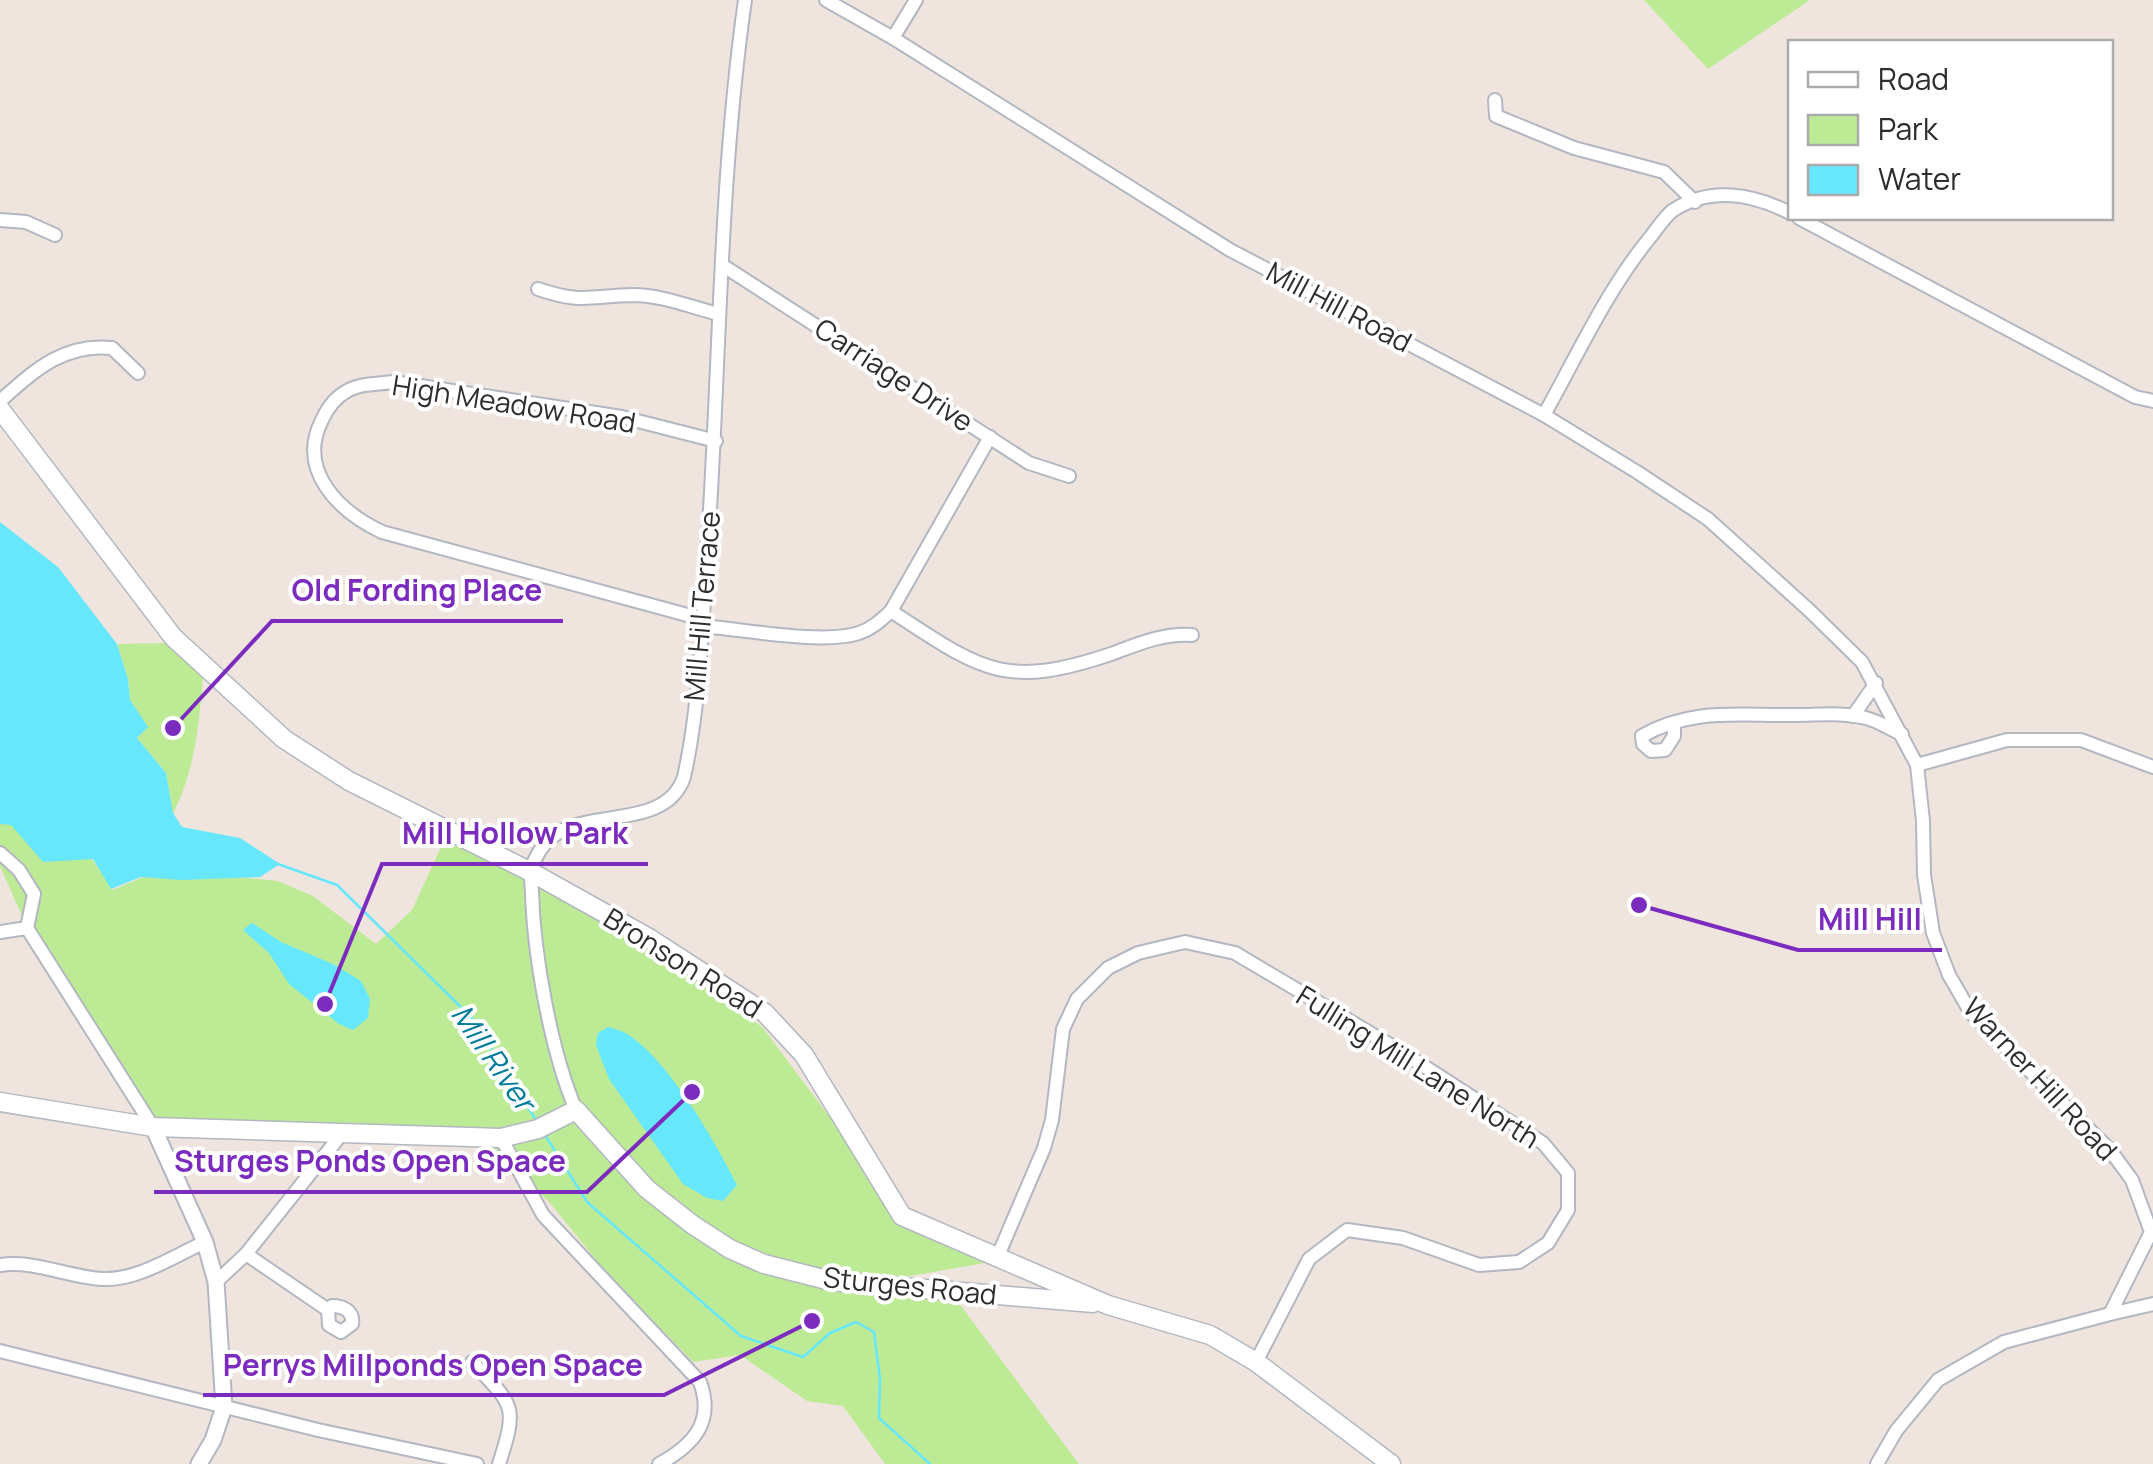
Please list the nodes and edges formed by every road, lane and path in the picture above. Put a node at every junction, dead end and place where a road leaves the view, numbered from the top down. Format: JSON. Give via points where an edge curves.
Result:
{"nodes":[{"id":1,"x":745,"y":0,"type":"edge"},
{"id":2,"x":826,"y":0,"type":"edge"},
{"id":3,"x":916,"y":0,"type":"edge"},
{"id":4,"x":892,"y":38,"type":"junction"},
{"id":5,"x":1495,"y":100,"type":"dead end"},
{"id":6,"x":1695,"y":202,"type":"junction"},
{"id":7,"x":1788,"y":212,"type":"edge"},
{"id":8,"x":0,"y":220,"type":"edge"},
{"id":9,"x":1803,"y":220,"type":"edge"},
{"id":10,"x":55,"y":235,"type":"dead end"},
{"id":11,"x":722,"y":265,"type":"junction"},
{"id":12,"x":538,"y":289,"type":"dead end"},
{"id":13,"x":718,"y":314,"type":"junction"},
{"id":14,"x":138,"y":373,"type":"dead end"},
{"id":15,"x":0,"y":401,"type":"edge"},
{"id":16,"x":2153,"y":401,"type":"edge"},
{"id":17,"x":0,"y":409,"type":"edge"},
{"id":18,"x":1544,"y":414,"type":"junction"},
{"id":19,"x":990,"y":437,"type":"junction"},
{"id":20,"x":716,"y":441,"type":"junction"},
{"id":21,"x":1069,"y":476,"type":"dead end"},
{"id":22,"x":891,"y":611,"type":"junction"},
{"id":23,"x":702,"y":622,"type":"junction"},
{"id":24,"x":1192,"y":635,"type":"dead end"},
{"id":25,"x":1876,"y":683,"type":"junction"},
{"id":26,"x":1853,"y":716,"type":"junction"},
{"id":27,"x":1674,"y":723,"type":"dead end"},
{"id":28,"x":1902,"y":734,"type":"junction"},
{"id":29,"x":1916,"y":765,"type":"junction"},
{"id":30,"x":2153,"y":768,"type":"edge"},
{"id":31,"x":0,"y":853,"type":"edge"},
{"id":32,"x":531,"y":872,"type":"junction"},
{"id":33,"x":26,"y":928,"type":"junction"},
{"id":34,"x":0,"y":932,"type":"edge"},
{"id":35,"x":0,"y":1102,"type":"edge"},
{"id":36,"x":568,"y":1114,"type":"junction"},
{"id":37,"x":153,"y":1127,"type":"junction"},
{"id":38,"x":344,"y":1131,"type":"junction"},
{"id":39,"x":506,"y":1138,"type":"junction"},
{"id":40,"x":2152,"y":1233,"type":"edge"},
{"id":41,"x":206,"y":1242,"type":"junction"},
{"id":42,"x":246,"y":1254,"type":"junction"},
{"id":43,"x":997,"y":1258,"type":"junction"},
{"id":44,"x":0,"y":1265,"type":"edge"},
{"id":45,"x":216,"y":1282,"type":"junction"},
{"id":46,"x":2153,"y":1304,"type":"edge"},
{"id":47,"x":1108,"y":1305,"type":"junction"},
{"id":48,"x":328,"y":1310,"type":"dead end"},
{"id":49,"x":2110,"y":1314,"type":"junction"},
{"id":50,"x":0,"y":1351,"type":"edge"},
{"id":51,"x":472,"y":1362,"type":"dead end"},
{"id":52,"x":1256,"y":1362,"type":"junction"},
{"id":53,"x":224,"y":1407,"type":"junction"},
{"id":54,"x":199,"y":1464,"type":"edge"},
{"id":55,"x":477,"y":1464,"type":"edge"},
{"id":56,"x":499,"y":1464,"type":"edge"},
{"id":57,"x":659,"y":1464,"type":"edge"},
{"id":58,"x":1391,"y":1464,"type":"edge"},
{"id":59,"x":1877,"y":1464,"type":"edge"}],
"edges":[{"from":1,"to":11,"type":"street","name":"Mill Hill Terrace"},
{"from":2,"to":4,"type":"street","name":"Mill Hill Road"},
{"from":3,"to":4,"type":"street"},
{"from":4,"to":18,"type":"street","name":"Mill Hill Road","via":[[1231,250]]},
{"from":5,"to":6,"type":"street","via":[[1496,116],[1574,148],[1664,172]]},
{"from":6,"to":7,"type":"street","via":[[1739,195]]},
{"from":6,"to":18,"type":"street","via":[[1672,212],[1631,260]]},
{"from":8,"to":10,"type":"street"},
{"from":9,"to":16,"type":"street","via":[[2134,397]]},
{"from":11,"to":13,"type":"street","name":"Mill Hill Terrace"},
{"from":11,"to":19,"type":"street","name":"Carriage Drive"},
{"from":12,"to":13,"type":"street","via":[[571,300],[654,297]]},
{"from":13,"to":20,"type":"street","name":"Mill Hill Terrace"},
{"from":14,"to":15,"type":"street","via":[[112,348],[74,350],[44,364]]},
{"from":17,"to":32,"type":"main road","name":"Bronson Road","via":[[173,637],[267,725],[349,781]]},
{"from":18,"to":25,"type":"street","name":"Warner Hill Road","via":[[1708,519],[1855,655]]},
{"from":19,"to":21,"type":"street","name":"Carriage Drive","via":[[1029,463]]},
{"from":19,"to":22,"type":"street"},
{"from":20,"to":23,"type":"street","name":"Mill Hill Terrace"},
{"from":20,"to":23,"type":"street","name":"High Meadow Road","via":[[622,417],[394,382],[342,394],[322,420],[314,453],[328,492],[382,532]]},
{"from":22,"to":23,"type":"street","via":[[865,631],[842,637]]},
{"from":22,"to":24,"type":"street","via":[[970,660],[1028,674],[1066,669],[1171,633]]},
{"from":23,"to":32,"type":"street","name":"Mill Hill Terrace","via":[[679,789],[648,808],[558,832]]},
{"from":25,"to":26,"type":"street"},
{"from":25,"to":28,"type":"street","name":"Warner Hill Road"},
{"from":26,"to":27,"type":"street","via":[[1714,712]]},
{"from":26,"to":28,"type":"street"},
{"from":28,"to":29,"type":"street","name":"Warner Hill Road"},
{"from":29,"to":30,"type":"street","via":[[2007,740],[2081,740]]},
{"from":29,"to":40,"type":"street","name":"Warner Hill Road","via":[[1932,933],[1948,975],[1971,1013],[2110,1150],[2132,1180]]},
{"from":31,"to":33,"type":"street","via":[[34,894]]},
{"from":32,"to":36,"type":"street","via":[[533,920]]},
{"from":32,"to":43,"type":"main road","name":"Bronson Road","via":[[765,1013],[804,1055],[902,1216]]},
{"from":33,"to":34,"type":"street"},
{"from":33,"to":37,"type":"street"},
{"from":35,"to":37,"type":"main road"},
{"from":36,"to":39,"type":"main road"},
{"from":36,"to":47,"type":"main road","name":"Sturges Road","via":[[693,1226],[764,1264],[831,1281]]},
{"from":37,"to":38,"type":"main road"},
{"from":37,"to":41,"type":"street"},
{"from":38,"to":39,"type":"main road"},
{"from":38,"to":42,"type":"street"},
{"from":39,"to":57,"type":"street","via":[[544,1215],[700,1382],[696,1437]]},
{"from":40,"to":49,"type":"street","name":"Warner Hill Road"},
{"from":41,"to":44,"type":"street","via":[[112,1279]]},
{"from":41,"to":45,"type":"street"},
{"from":42,"to":45,"type":"street"},
{"from":42,"to":48,"type":"street"},
{"from":43,"to":47,"type":"main road","name":"Bronson Road"},
{"from":43,"to":52,"type":"street","name":"Fulling Mill Lane North","via":[[1044,1148],[1062,1029],[1077,1000],[1108,968],[1138,953],[1185,942],[1235,953],[1544,1143],[1568,1173],[1568,1210],[1548,1243],[1520,1262],[1479,1265],[1403,1238],[1347,1230],[1309,1259]]},
{"from":45,"to":53,"type":"street"},
{"from":46,"to":49,"type":"street"},
{"from":47,"to":52,"type":"main road","name":"Bronson Road","via":[[1210,1335]]},
{"from":49,"to":59,"type":"street","via":[[2004,1342],[1938,1380]]},
{"from":50,"to":53,"type":"street"},
{"from":51,"to":56,"type":"street","via":[[511,1410]]},
{"from":52,"to":58,"type":"main road","name":"Bronson Road"},
{"from":53,"to":54,"type":"street"},
{"from":53,"to":55,"type":"street"}]}
